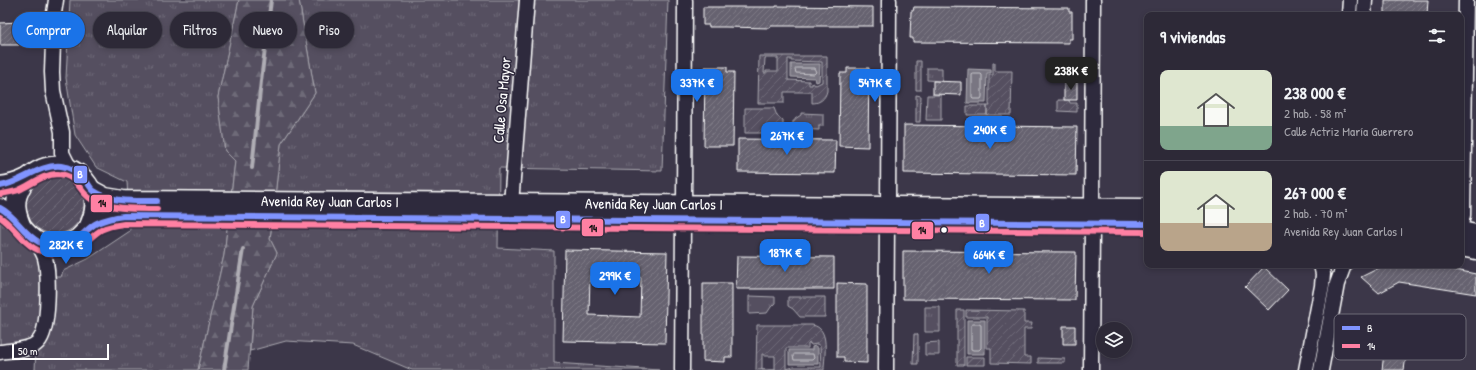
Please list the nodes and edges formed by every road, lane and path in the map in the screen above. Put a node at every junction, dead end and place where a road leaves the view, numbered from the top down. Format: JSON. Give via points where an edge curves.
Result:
{"nodes":[{"id":1,"x":56,"y":0,"type":"edge"},
{"id":2,"x":527,"y":0,"type":"edge"},
{"id":3,"x":685,"y":0,"type":"edge"},
{"id":4,"x":889,"y":0,"type":"edge"},
{"id":5,"x":1094,"y":0,"type":"edge"},
{"id":6,"x":1350,"y":0,"type":"edge"},
{"id":7,"x":1365,"y":0,"type":"edge"},
{"id":8,"x":1466,"y":0,"type":"edge"},
{"id":9,"x":1349,"y":12,"type":"edge"},
{"id":10,"x":1364,"y":12,"type":"edge"},
{"id":11,"x":1470,"y":118,"type":"edge"},
{"id":12,"x":56,"y":160,"type":"junction"},
{"id":13,"x":27,"y":178,"type":"junction"},
{"id":14,"x":0,"y":186,"type":"edge"},
{"id":15,"x":92,"y":190,"type":"junction"},
{"id":16,"x":1464,"y":201,"type":"edge"},
{"id":17,"x":511,"y":204,"type":"junction"},
{"id":18,"x":0,"y":208,"type":"edge"},
{"id":19,"x":1144,"y":208,"type":"edge"},
{"id":20,"x":683,"y":213,"type":"junction"},
{"id":21,"x":888,"y":214,"type":"junction"},
{"id":22,"x":1092,"y":216,"type":"junction"},
{"id":23,"x":1144,"y":224,"type":"edge"},
{"id":24,"x":21,"y":225,"type":"junction"},
{"id":25,"x":88,"y":228,"type":"junction"},
{"id":26,"x":1464,"y":232,"type":"edge"},
{"id":27,"x":1476,"y":234,"type":"edge"},
{"id":28,"x":35,"y":239,"type":"junction"},
{"id":29,"x":67,"y":244,"type":"junction"},
{"id":30,"x":1464,"y":248,"type":"edge"},
{"id":31,"x":1476,"y":250,"type":"edge"},
{"id":32,"x":1322,"y":268,"type":"edge"},
{"id":33,"x":1343,"y":268,"type":"edge"},
{"id":34,"x":48,"y":275,"type":"junction"},
{"id":35,"x":0,"y":352,"type":"edge"},
{"id":36,"x":682,"y":370,"type":"edge"},
{"id":37,"x":886,"y":370,"type":"edge"},
{"id":38,"x":1091,"y":370,"type":"edge"},
{"id":39,"x":1306,"y":370,"type":"edge"},
{"id":40,"x":1321,"y":370,"type":"edge"}],
"edges":[{"from":1,"to":12,"type":"street","via":[[52,72],[53,91],[62,132]]},
{"from":2,"to":17,"type":"street","name":"Calle Osa Mayor"},
{"from":3,"to":20,"type":"street"},
{"from":4,"to":21,"type":"street"},
{"from":5,"to":22,"type":"street"},
{"from":6,"to":9,"type":"street"},
{"from":7,"to":10,"type":"street"},
{"from":8,"to":11,"type":"street"},
{"from":11,"to":16,"type":"street"},
{"from":12,"to":13,"type":"main road"},
{"from":12,"to":15,"type":"main road","name":"Avenida Rey Juan Carlos I","via":[[85,178]]},
{"from":13,"to":14,"type":"main road"},
{"from":13,"to":24,"type":"main road","via":[[16,200],[16,213]]},
{"from":15,"to":17,"type":"main road","name":"Avenida Rey Juan Carlos I","via":[[105,197],[123,200]]},
{"from":15,"to":25,"type":"main road","name":"Avenida Rey Juan Carlos I","via":[[94,216]]},
{"from":17,"to":20,"type":"main road","name":"Avenida Rey Juan Carlos I"},
{"from":18,"to":24,"type":"main road"},
{"from":19,"to":22,"type":"main road","name":"Avenida Rey Juan Carlos I"},
{"from":20,"to":21,"type":"main road","name":"Avenida Rey Juan Carlos I"},
{"from":20,"to":25,"type":"main road","name":"Avenida Rey Juan Carlos I","via":[[124,216],[104,220]]},
{"from":20,"to":36,"type":"street"},
{"from":21,"to":22,"type":"main road","name":"Avenida Rey Juan Carlos I"},
{"from":21,"to":37,"type":"street"},
{"from":22,"to":23,"type":"main road","name":"Avenida Rey Juan Carlos I"},
{"from":22,"to":38,"type":"street"},
{"from":24,"to":28,"type":"main road"},
{"from":25,"to":29,"type":"main road","name":"Avenida Rey Juan Carlos I","via":[[79,238]]},
{"from":26,"to":27,"type":"main road"},
{"from":28,"to":29,"type":"main road","via":[[54,245]]},
{"from":28,"to":34,"type":"street","via":[[45,256]]},
{"from":29,"to":34,"type":"street","via":[[55,258]]},
{"from":30,"to":31,"type":"main road"},
{"from":32,"to":39,"type":"street","via":[[1322,286]]},
{"from":33,"to":40,"type":"street","via":[[1337,284]]},
{"from":34,"to":35,"type":"street","via":[[47,309],[38,342],[24,349]]}]}
